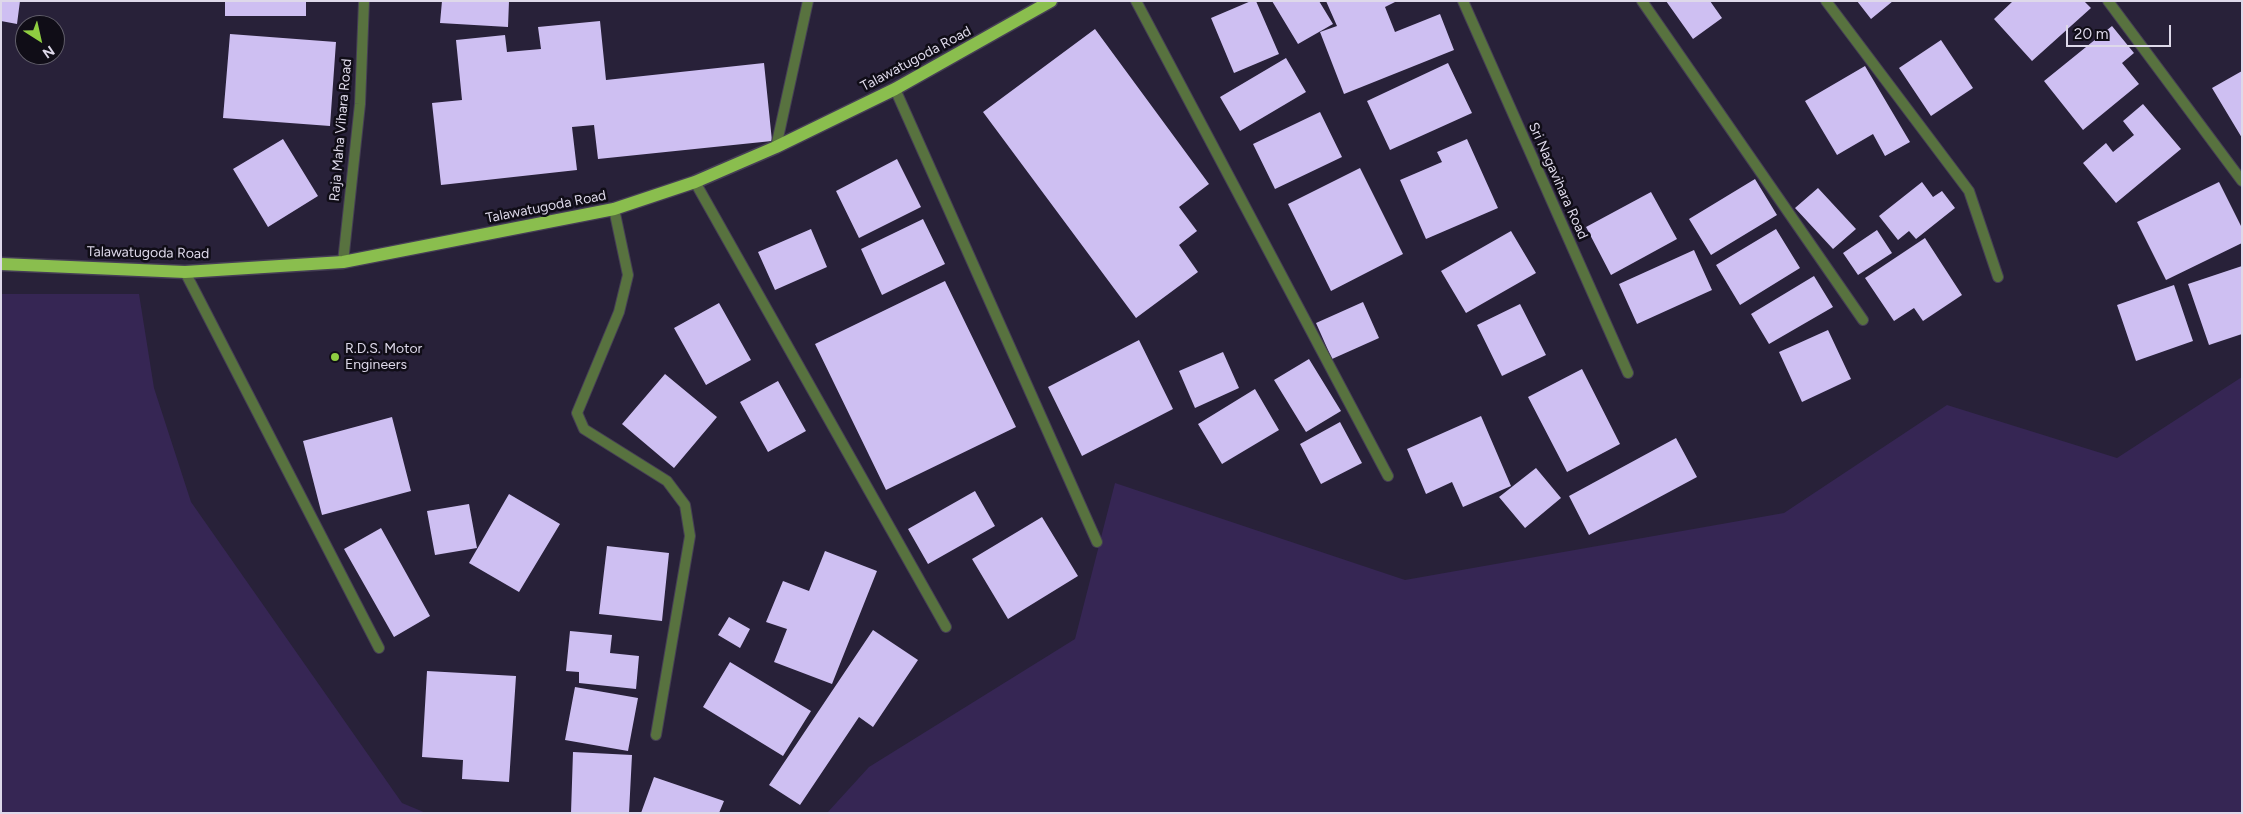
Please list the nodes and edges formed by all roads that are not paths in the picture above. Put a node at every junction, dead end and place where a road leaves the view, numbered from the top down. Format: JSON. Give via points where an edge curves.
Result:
{"nodes":[{"id":1,"x":364,"y":1,"type":"edge"},
{"id":2,"x":808,"y":1,"type":"edge"},
{"id":3,"x":1051,"y":1,"type":"edge"},
{"id":4,"x":1136,"y":1,"type":"edge"},
{"id":5,"x":1463,"y":1,"type":"edge"},
{"id":6,"x":1642,"y":1,"type":"edge"},
{"id":7,"x":1826,"y":1,"type":"edge"},
{"id":8,"x":2108,"y":1,"type":"edge"},
{"id":9,"x":895,"y":89,"type":"junction"},
{"id":10,"x":776,"y":147,"type":"junction"},
{"id":11,"x":2242,"y":181,"type":"edge"},
{"id":12,"x":694,"y":182,"type":"junction"},
{"id":13,"x":614,"y":209,"type":"junction"},
{"id":14,"x":343,"y":262,"type":"junction"},
{"id":15,"x":1,"y":264,"type":"edge"},
{"id":16,"x":186,"y":272,"type":"junction"},
{"id":17,"x":1998,"y":277,"type":"dead end"},
{"id":18,"x":1863,"y":320,"type":"dead end"},
{"id":19,"x":1628,"y":373,"type":"dead end"},
{"id":20,"x":1388,"y":476,"type":"dead end"},
{"id":21,"x":1096,"y":542,"type":"dead end"},
{"id":22,"x":946,"y":627,"type":"dead end"},
{"id":23,"x":379,"y":648,"type":"dead end"},
{"id":24,"x":656,"y":735,"type":"dead end"}],
"edges":[{"from":1,"to":14,"type":"street","name":"Raja Maha Vihara Road","via":[[360,104]]},
{"from":2,"to":10,"type":"street"},
{"from":3,"to":9,"type":"main road","name":"Talawatugoda Road"},
{"from":4,"to":20,"type":"street"},
{"from":5,"to":19,"type":"street","name":"Sri Nagavihara Road"},
{"from":6,"to":18,"type":"street"},
{"from":7,"to":17,"type":"street","via":[[1969,191]]},
{"from":8,"to":11,"type":"street"},
{"from":9,"to":10,"type":"main road","name":"Talawatugoda Road"},
{"from":9,"to":21,"type":"street"},
{"from":10,"to":12,"type":"main road","name":"Talawatugoda Road"},
{"from":12,"to":13,"type":"main road","name":"Talawatugoda Road"},
{"from":12,"to":22,"type":"street"},
{"from":13,"to":14,"type":"main road","name":"Talawatugoda Road"},
{"from":13,"to":24,"type":"street","via":[[628,275],[619,312],[577,413],[584,429],[667,480],[685,505],[690,536]]},
{"from":14,"to":16,"type":"main road","name":"Talawatugoda Road"},
{"from":15,"to":16,"type":"main road","name":"Talawatugoda Road"},
{"from":16,"to":23,"type":"street"}]}
